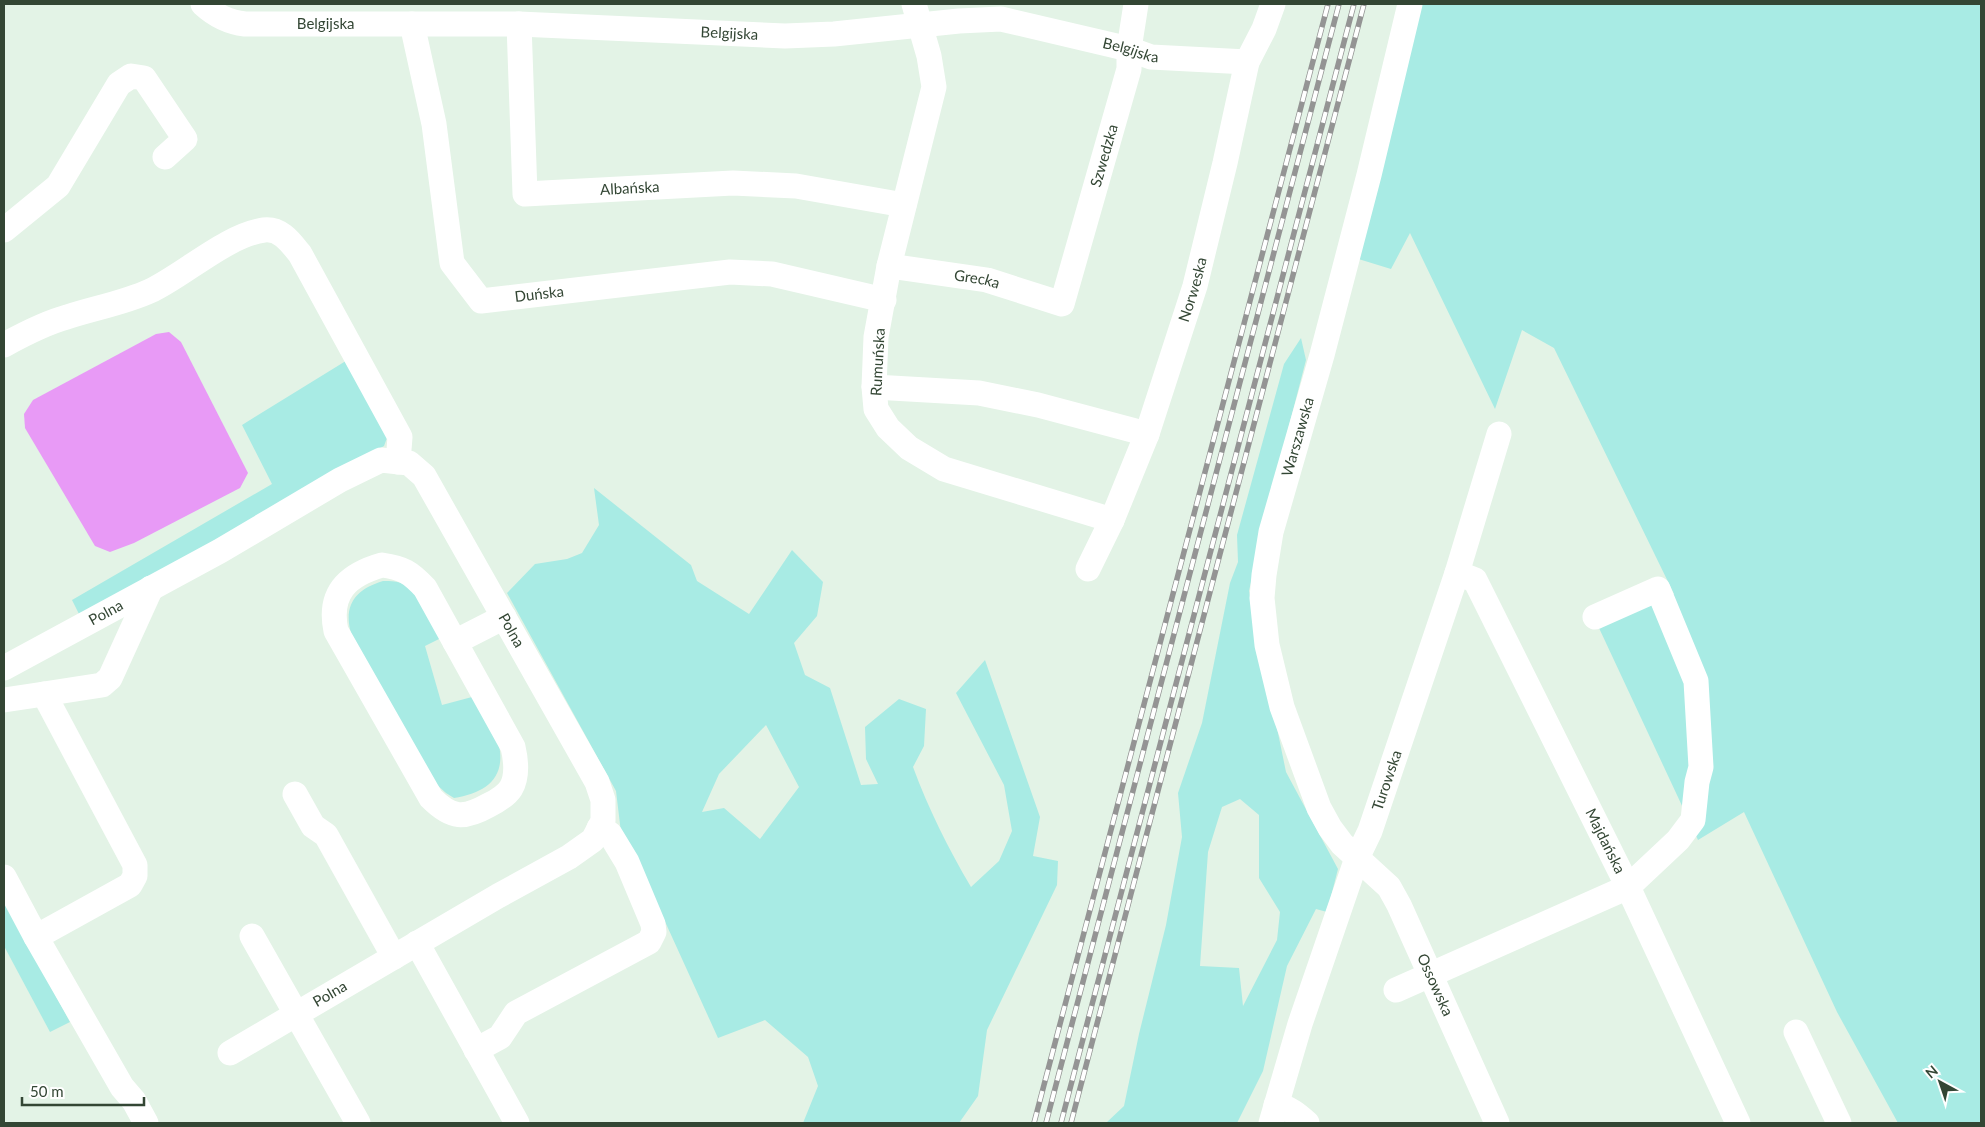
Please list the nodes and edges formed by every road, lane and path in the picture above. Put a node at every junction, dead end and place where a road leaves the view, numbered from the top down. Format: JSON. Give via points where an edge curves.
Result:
{"nodes":[{"id":1,"x":1136,"y":4,"type":"edge"},
{"id":2,"x":1272,"y":4,"type":"edge"},
{"id":3,"x":1410,"y":4,"type":"edge"},
{"id":4,"x":207,"y":7,"type":"edge"},
{"id":5,"x":918,"y":14,"type":"edge"},
{"id":6,"x":412,"y":24,"type":"junction"},
{"id":7,"x":519,"y":24,"type":"junction"},
{"id":8,"x":1129,"y":50,"type":"junction"},
{"id":9,"x":1247,"y":62,"type":"junction"},
{"id":10,"x":165,"y":157,"type":"dead end"},
{"id":11,"x":904,"y":205,"type":"junction"},
{"id":12,"x":4,"y":230,"type":"edge"},
{"id":13,"x":889,"y":266,"type":"junction"},
{"id":14,"x":884,"y":300,"type":"junction"},
{"id":15,"x":1062,"y":304,"type":"joint"},
{"id":16,"x":4,"y":345,"type":"edge"},
{"id":17,"x":874,"y":387,"type":"junction"},
{"id":18,"x":1147,"y":434,"type":"junction"},
{"id":19,"x":1499,"y":434,"type":"dead end"},
{"id":20,"x":398,"y":462,"type":"junction"},
{"id":21,"x":1112,"y":520,"type":"junction"},
{"id":22,"x":1088,"y":569,"type":"dead end"},
{"id":23,"x":1457,"y":573,"type":"junction"},
{"id":24,"x":151,"y":588,"type":"junction"},
{"id":25,"x":504,"y":617,"type":"junction"},
{"id":26,"x":1595,"y":617,"type":"dead end"},
{"id":27,"x":455,"y":642,"type":"junction"},
{"id":28,"x":4,"y":668,"type":"edge"},
{"id":29,"x":44,"y":694,"type":"junction"},
{"id":30,"x":4,"y":700,"type":"edge"},
{"id":31,"x":295,"y":794,"type":"dead end"},
{"id":32,"x":599,"y":828,"type":"junction"},
{"id":33,"x":1357,"y":858,"type":"junction"},
{"id":34,"x":4,"y":877,"type":"edge"},
{"id":35,"x":1628,"y":887,"type":"junction"},
{"id":36,"x":252,"y":936,"type":"dead end"},
{"id":37,"x":36,"y":937,"type":"junction"},
{"id":38,"x":417,"y":943,"type":"junction"},
{"id":39,"x":394,"y":957,"type":"junction"},
{"id":40,"x":1429,"y":975,"type":"junction"},
{"id":41,"x":1396,"y":990,"type":"dead end"},
{"id":42,"x":297,"y":1014,"type":"junction"},
{"id":43,"x":1796,"y":1032,"type":"dead end"},
{"id":44,"x":476,"y":1050,"type":"junction"},
{"id":45,"x":230,"y":1053,"type":"dead end"},
{"id":46,"x":1274,"y":1114,"type":"edge"},
{"id":47,"x":146,"y":1123,"type":"edge"},
{"id":48,"x":358,"y":1123,"type":"edge"},
{"id":49,"x":517,"y":1123,"type":"edge"},
{"id":50,"x":1307,"y":1123,"type":"edge"},
{"id":51,"x":1497,"y":1123,"type":"edge"},
{"id":52,"x":1738,"y":1123,"type":"edge"},
{"id":53,"x":1839,"y":1123,"type":"edge"}],
"edges":[{"from":1,"to":8,"type":"street","name":"Szwedzka"},
{"from":2,"to":9,"type":"street","name":"Norweska","via":[[1264,29]]},
{"from":3,"to":33,"type":"street","name":"Warszawska","via":[[1327,336],[1271,532],[1262,598],[1267,645],[1282,707],[1319,808],[1342,844]]},
{"from":4,"to":6,"type":"street","name":"Belgijska","via":[[232,22],[245,24]]},
{"from":5,"to":7,"type":"street","name":"Belgijska","via":[[834,34],[785,36]]},
{"from":5,"to":8,"type":"street","name":"Belgijska","via":[[959,21],[1001,20]]},
{"from":5,"to":11,"type":"street","name":"Rumuńska","via":[[934,87]]},
{"from":6,"to":7,"type":"street","name":"Belgijska"},
{"from":6,"to":14,"type":"street","name":"Duńska","via":[[434,124],[452,264],[481,301],[730,272],[772,274]]},
{"from":7,"to":11,"type":"street","name":"Albańska","via":[[525,194],[733,183],[796,186]]},
{"from":8,"to":9,"type":"street","name":"Belgijska","via":[[1151,57]]},
{"from":8,"to":15,"type":"street","name":"Szwedzka","via":[[1129,69]]},
{"from":9,"to":18,"type":"street","name":"Norweska","via":[[1195,286]]},
{"from":10,"to":12,"type":"street","via":[[185,139],[144,78],[131,76],[119,84],[58,186]]},
{"from":11,"to":13,"type":"street","name":"Rumuńska"},
{"from":13,"to":14,"type":"street","name":"Rumuńska"},
{"from":13,"to":15,"type":"street","name":"Grecka","via":[[987,280]]},
{"from":14,"to":17,"type":"street","name":"Rumuńska","via":[[876,337]]},
{"from":16,"to":20,"type":"street","via":[[65,317],[151,290],[245,235],[266,229],[276,231],[300,254],[400,437]]},
{"from":17,"to":18,"type":"street","via":[[979,393]]},
{"from":17,"to":21,"type":"street","name":"Rumuńska","via":[[876,409],[888,428],[909,448],[944,469]]},
{"from":18,"to":21,"type":"street","name":"Norweska"},
{"from":19,"to":23,"type":"street","name":"Turowska"},
{"from":20,"to":24,"type":"street","name":"Polna","via":[[381,460],[340,480]]},
{"from":20,"to":25,"type":"street","name":"Polna","via":[[409,463],[424,476]]},
{"from":21,"to":22,"type":"street","name":"Norweska"},
{"from":23,"to":33,"type":"street","name":"Turowska","via":[[1370,831]]},
{"from":23,"to":35,"type":"street","name":"Majdańska","via":[[1475,580]]},
{"from":24,"to":28,"type":"street","name":"Polna"},
{"from":24,"to":29,"type":"street","via":[[110,678],[102,685]]},
{"from":25,"to":27,"type":"street"},
{"from":25,"to":32,"type":"street","name":"Polna","via":[[597,782],[603,800],[603,820]]},
{"from":26,"to":35,"type":"street","via":[[1658,589],[1696,681],[1701,767],[1693,820],[1678,840]]},
{"from":27,"to":27,"type":"street","via":[[425,588],[412,574],[397,567],[382,565],[354,576],[343,586],[336,601],[333,616],[336,631],[432,798],[443,810],[458,815],[474,813],[502,798],[511,789],[517,761],[514,747]]},
{"from":29,"to":30,"type":"street"},
{"from":29,"to":37,"type":"street","via":[[135,865],[135,876],[130,885]]},
{"from":31,"to":39,"type":"street","via":[[313,826],[326,834]]},
{"from":32,"to":38,"type":"street","name":"Polna","via":[[593,840],[569,858]]},
{"from":32,"to":44,"type":"street","via":[[610,834],[627,862],[654,932],[648,942],[516,1013],[500,1037]]},
{"from":33,"to":40,"type":"street","name":"Ossowska","via":[[1389,888]]},
{"from":33,"to":46,"type":"street","name":"Turowska","via":[[1300,1024]]},
{"from":34,"to":37,"type":"street"},
{"from":35,"to":40,"type":"street"},
{"from":35,"to":52,"type":"street","name":"Majdańska"},
{"from":36,"to":42,"type":"street"},
{"from":37,"to":47,"type":"street"},
{"from":38,"to":39,"type":"street","name":"Polna"},
{"from":38,"to":44,"type":"street"},
{"from":39,"to":42,"type":"street","name":"Polna"},
{"from":40,"to":41,"type":"street"},
{"from":40,"to":51,"type":"street","name":"Ossowska"},
{"from":42,"to":45,"type":"street","name":"Polna"},
{"from":42,"to":48,"type":"street"},
{"from":43,"to":53,"type":"street"},
{"from":44,"to":49,"type":"street"},
{"from":46,"to":50,"type":"street","via":[[1286,1107]]}]}
